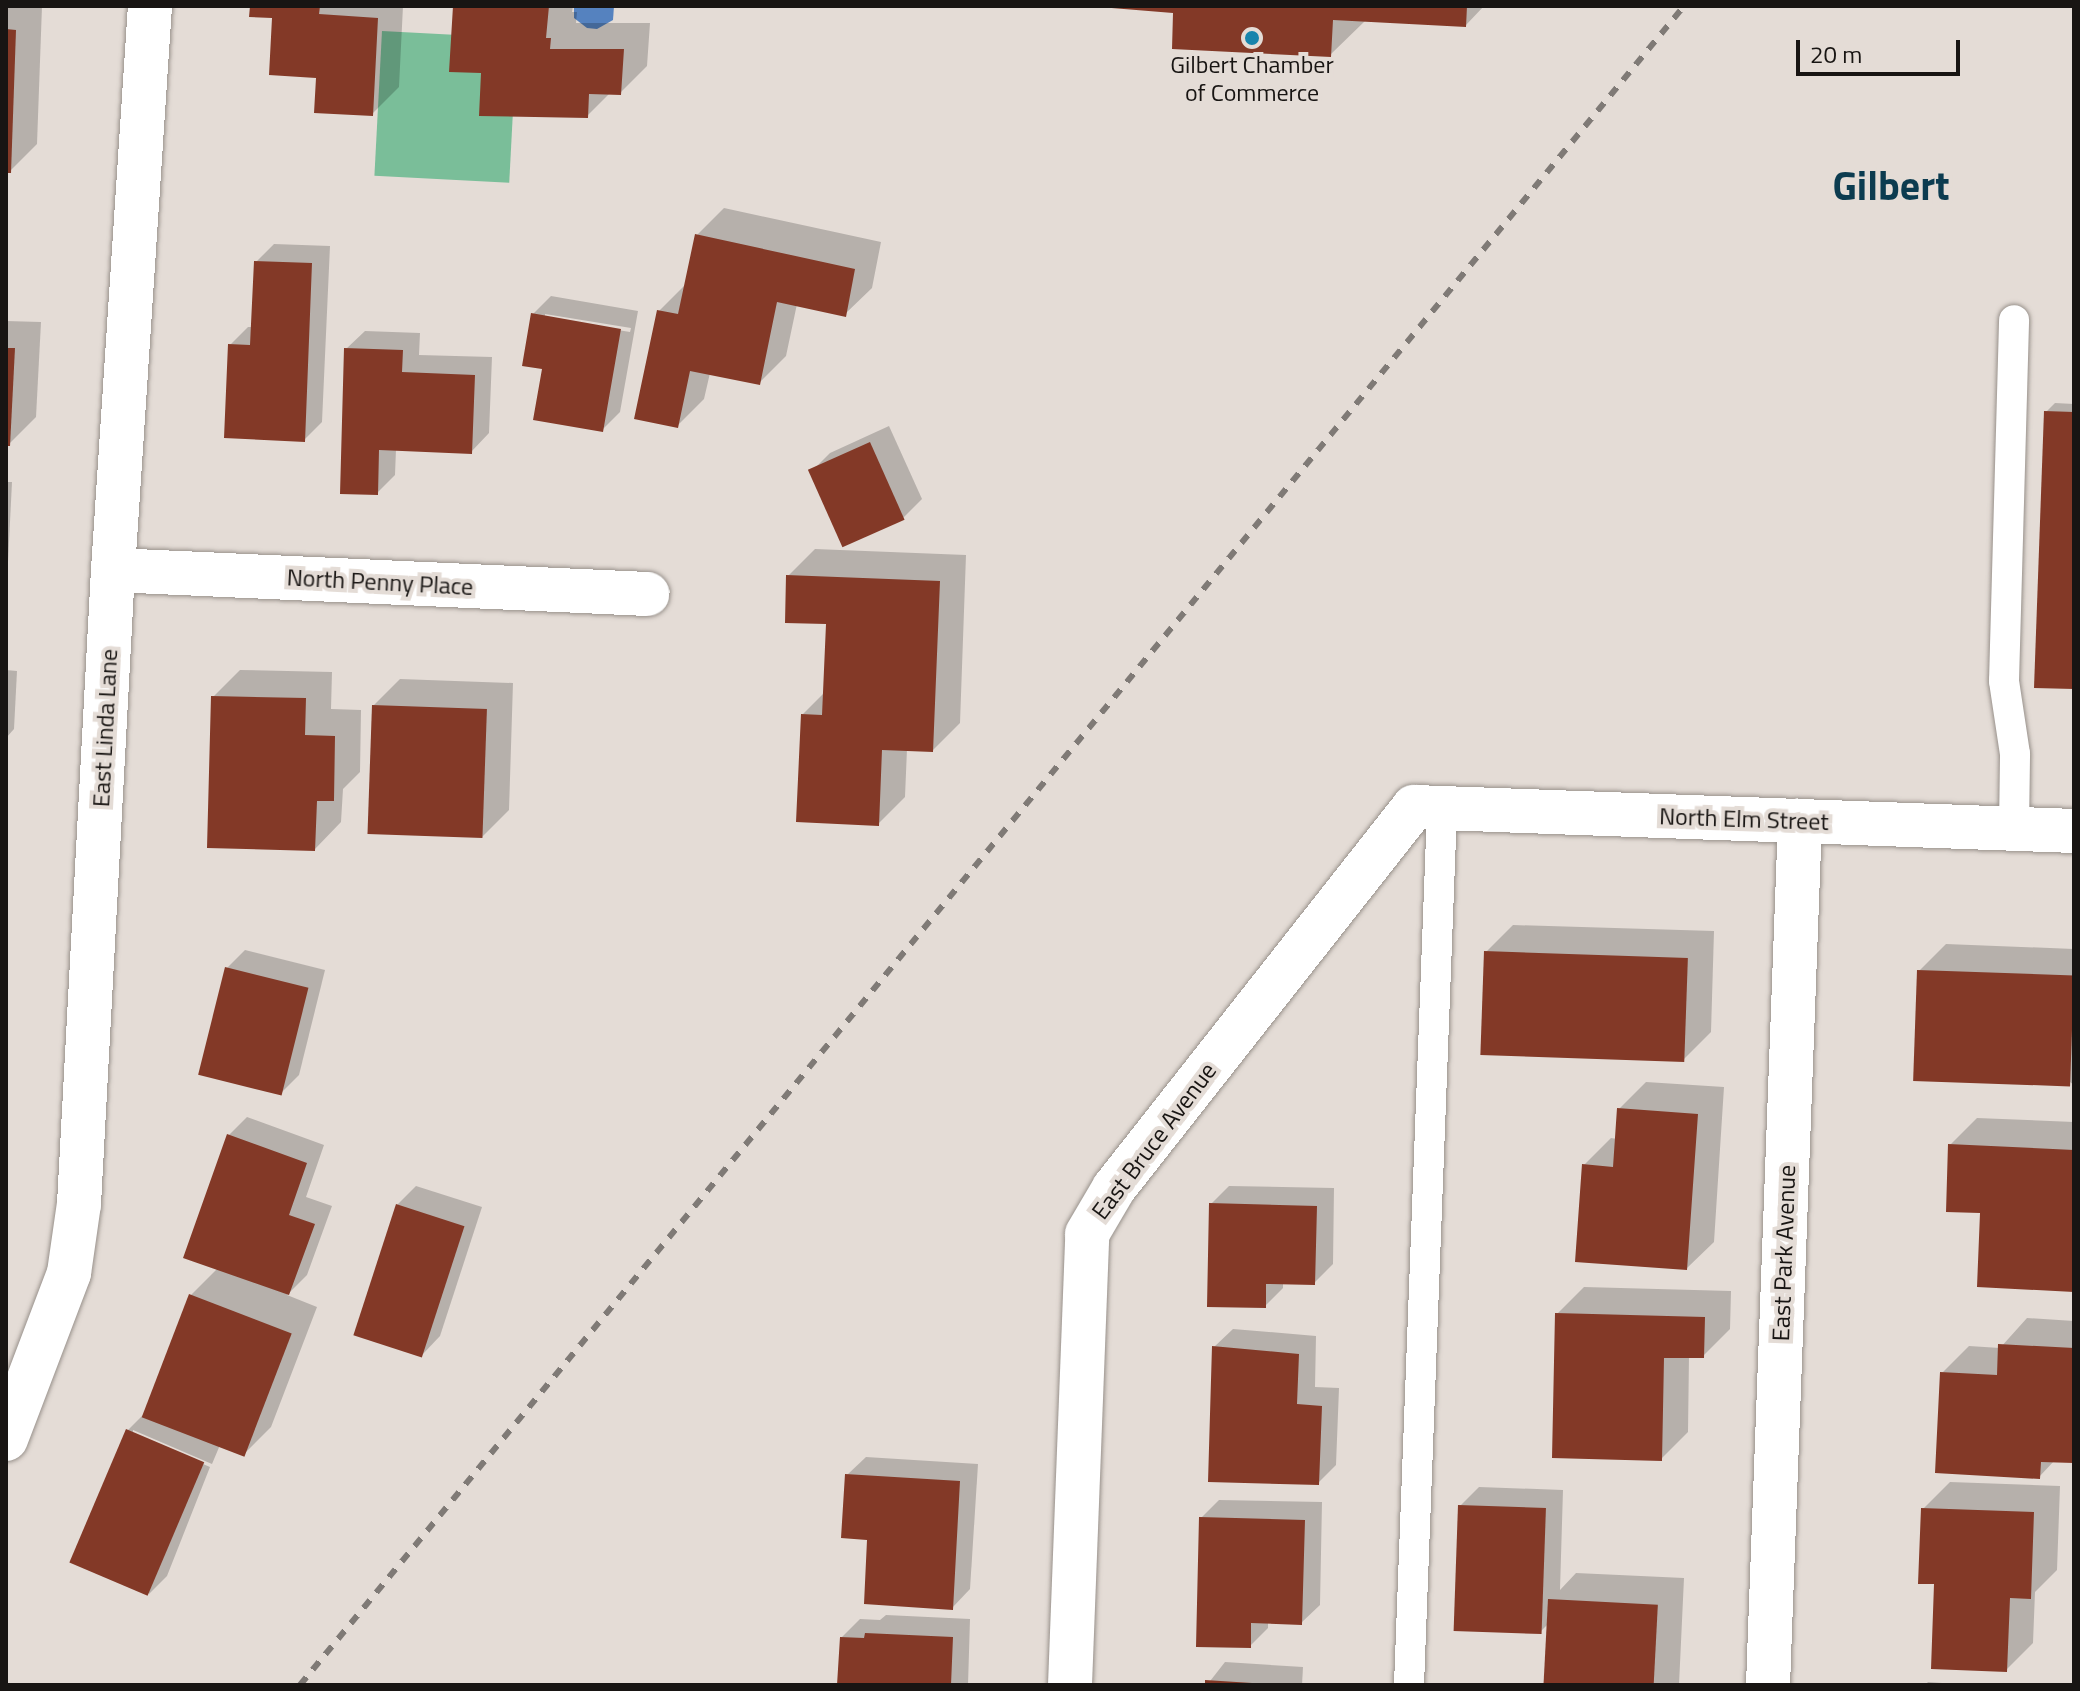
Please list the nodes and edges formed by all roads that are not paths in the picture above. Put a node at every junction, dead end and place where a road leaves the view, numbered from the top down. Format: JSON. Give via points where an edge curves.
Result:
{"nodes":[{"id":1,"x":150,"y":6,"type":"edge"},
{"id":2,"x":2014,"y":320,"type":"dead end"},
{"id":3,"x":113,"y":570,"type":"junction"},
{"id":4,"x":647,"y":594,"type":"dead end"},
{"id":5,"x":1428,"y":808,"type":"junction"},
{"id":6,"x":1800,"y":821,"type":"junction"},
{"id":7,"x":2014,"y":829,"type":"junction"},
{"id":8,"x":2074,"y":831,"type":"edge"},
{"id":9,"x":6,"y":1439,"type":"edge"},
{"id":10,"x":1070,"y":1685,"type":"edge"},
{"id":11,"x":1409,"y":1685,"type":"edge"},
{"id":12,"x":1768,"y":1685,"type":"edge"}],
"edges":[{"from":1,"to":3,"type":"street","name":"East Linda Lane"},
{"from":2,"to":7,"type":"lane","via":[[2004,681],[2015,754]]},
{"from":3,"to":4,"type":"street","name":"North Penny Place"},
{"from":3,"to":9,"type":"street","name":"East Linda Lane","via":[[79,1204],[69,1273]]},
{"from":5,"to":6,"type":"street","name":"North Elm Street"},
{"from":5,"to":10,"type":"street","name":"East Bruce Avenue","via":[[1114,1188],[1087,1234]]},
{"from":5,"to":11,"type":"lane"},
{"from":6,"to":7,"type":"street","name":"North Elm Street"},
{"from":6,"to":12,"type":"street","name":"East Park Avenue"},
{"from":7,"to":8,"type":"street","name":"North Elm Street"}]}
